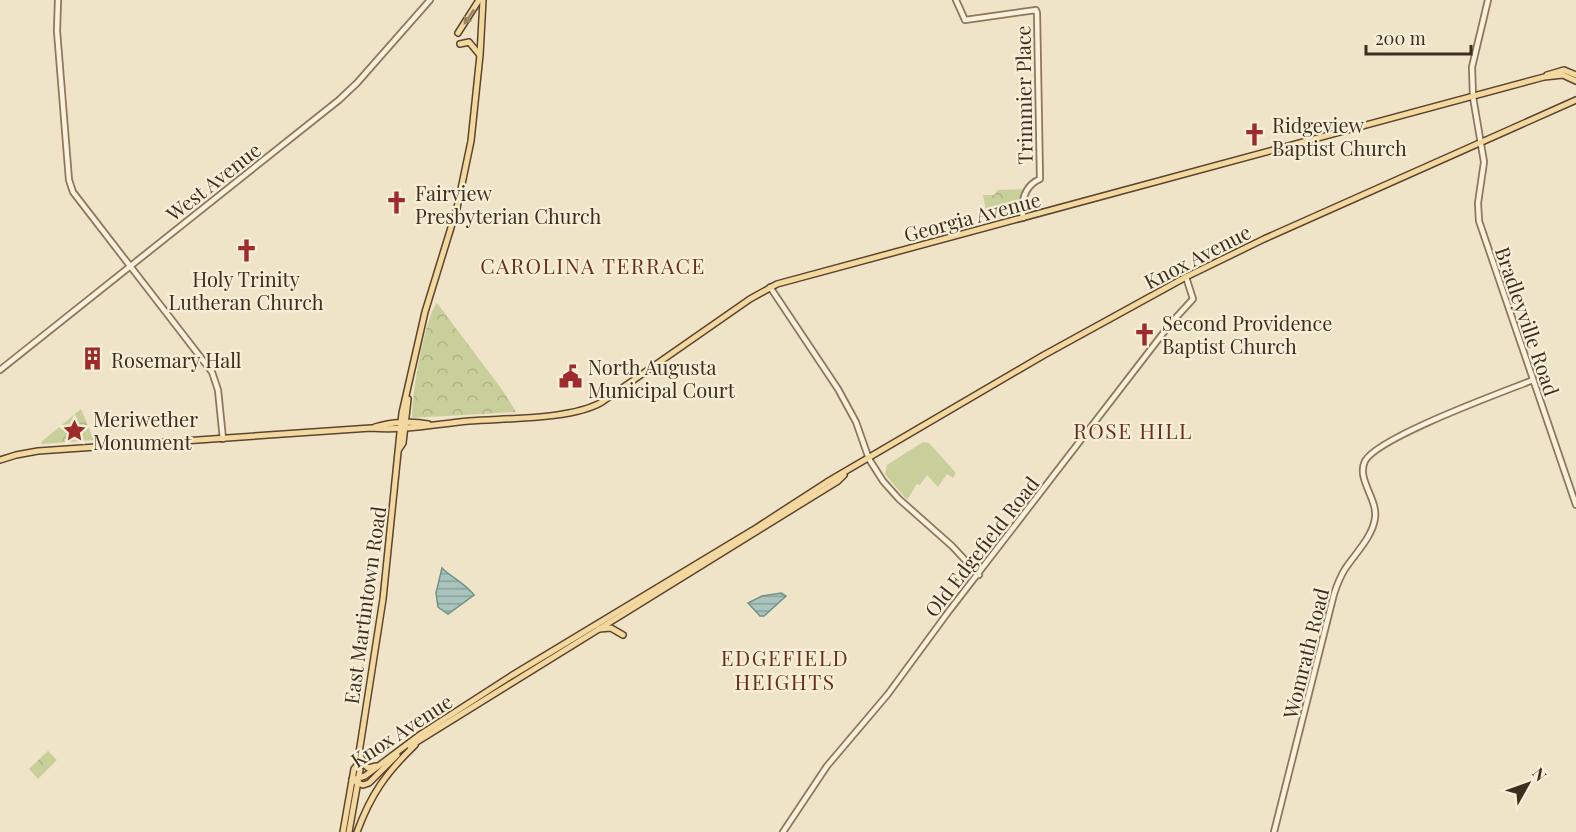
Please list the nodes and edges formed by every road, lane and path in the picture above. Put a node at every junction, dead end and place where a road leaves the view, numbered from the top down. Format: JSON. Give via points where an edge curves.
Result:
{"nodes":[{"id":1,"x":58,"y":0,"type":"edge"},
{"id":2,"x":429,"y":0,"type":"edge"},
{"id":3,"x":481,"y":0,"type":"edge"},
{"id":4,"x":956,"y":0,"type":"edge"},
{"id":5,"x":1488,"y":0,"type":"edge"},
{"id":6,"x":458,"y":33,"type":"dead end"},
{"id":7,"x":460,"y":44,"type":"dead end"},
{"id":8,"x":480,"y":55,"type":"junction"},
{"id":9,"x":1576,"y":75,"type":"edge"},
{"id":10,"x":1544,"y":77,"type":"junction"},
{"id":11,"x":1576,"y":81,"type":"edge"},
{"id":12,"x":1473,"y":97,"type":"junction"},
{"id":13,"x":1576,"y":100,"type":"edge"},
{"id":14,"x":1482,"y":143,"type":"junction"},
{"id":15,"x":1023,"y":218,"type":"junction"},
{"id":16,"x":129,"y":265,"type":"junction"},
{"id":17,"x":1186,"y":277,"type":"junction"},
{"id":18,"x":771,"y":287,"type":"junction"},
{"id":19,"x":0,"y":370,"type":"edge"},
{"id":20,"x":1533,"y":380,"type":"junction"},
{"id":21,"x":403,"y":426,"type":"junction"},
{"id":22,"x":223,"y":439,"type":"junction"},
{"id":23,"x":869,"y":459,"type":"junction"},
{"id":24,"x":0,"y":460,"type":"edge"},
{"id":25,"x":848,"y":472,"type":"junction"},
{"id":26,"x":1576,"y":505,"type":"edge"},
{"id":27,"x":979,"y":574,"type":"junction"},
{"id":28,"x":595,"y":630,"type":"junction"},
{"id":29,"x":623,"y":634,"type":"dead end"},
{"id":30,"x":420,"y":740,"type":"junction"},
{"id":31,"x":359,"y":753,"type":"junction"},
{"id":32,"x":378,"y":766,"type":"junction"},
{"id":33,"x":356,"y":781,"type":"junction"},
{"id":34,"x":343,"y":832,"type":"edge"},
{"id":35,"x":349,"y":832,"type":"edge"},
{"id":36,"x":357,"y":832,"type":"edge"},
{"id":37,"x":783,"y":832,"type":"edge"},
{"id":38,"x":1274,"y":832,"type":"edge"}],
"edges":[{"from":1,"to":16,"type":"street","via":[[57,31],[70,183]]},
{"from":2,"to":16,"type":"street","name":"West Avenue","via":[[348,92]]},
{"from":3,"to":6,"type":"main road","one_way":true},
{"from":3,"to":8,"type":"main road","name":"East Martintown Road"},
{"from":4,"to":15,"type":"street","name":"Trimmier Place","via":[[964,20],[1036,10],[1040,179],[1026,191]]},
{"from":5,"to":12,"type":"street","name":"Bradleyville Road","via":[[1474,53]]},
{"from":7,"to":8,"type":"main road","via":[[469,42]]},
{"from":8,"to":21,"type":"main road","name":"East Martintown Road","via":[[474,119],[460,195],[420,330]]},
{"from":9,"to":10,"type":"main road","name":"Georgia Avenue","via":[[1563,70]]},
{"from":10,"to":11,"type":"main road","name":"Georgia Avenue","via":[[1563,75]]},
{"from":10,"to":12,"type":"main road","name":"Georgia Avenue"},
{"from":12,"to":14,"type":"street","name":"Bradleyville Road"},
{"from":12,"to":15,"type":"main road","name":"Georgia Avenue"},
{"from":13,"to":14,"type":"main road","name":"Knox Avenue"},
{"from":14,"to":17,"type":"main road","name":"Knox Avenue"},
{"from":14,"to":20,"type":"street","name":"Bradleyville Road","via":[[1479,223]]},
{"from":15,"to":18,"type":"main road","name":"Georgia Avenue"},
{"from":16,"to":19,"type":"street","name":"West Avenue"},
{"from":16,"to":22,"type":"street","via":[[214,376]]},
{"from":17,"to":23,"type":"main road","name":"Knox Avenue","via":[[1044,355]]},
{"from":17,"to":27,"type":"street","name":"Old Edgefield Road","via":[[1193,299]]},
{"from":18,"to":21,"type":"main road","name":"Georgia Avenue","via":[[590,409]]},
{"from":18,"to":23,"type":"street","via":[[838,389],[856,422]]},
{"from":20,"to":26,"type":"street","name":"Bradleyville Road"},
{"from":20,"to":38,"type":"street","name":"Womrath Road","via":[[1430,422],[1380,448],[1365,461],[1363,474],[1373,501],[1374,524],[1334,594]]},
{"from":21,"to":22,"type":"main road","name":"Georgia Avenue"},
{"from":21,"to":31,"type":"main road","name":"East Martintown Road","via":[[398,443],[383,599]]},
{"from":22,"to":24,"type":"main road","name":"Georgia Avenue","via":[[38,451]]},
{"from":23,"to":25,"type":"main road","name":"Knox Avenue"},
{"from":23,"to":27,"type":"street","via":[[899,500]]},
{"from":25,"to":28,"type":"main road","name":"Knox Avenue","via":[[756,533]]},
{"from":25,"to":32,"type":"main road","name":"Knox Avenue","via":[[511,676]]},
{"from":27,"to":37,"type":"street","name":"Old Edgefield Road","via":[[888,694],[827,766]]},
{"from":28,"to":29,"type":"main road","via":[[610,628]]},
{"from":28,"to":30,"type":"main road","name":"Knox Avenue"},
{"from":30,"to":33,"type":"main road","name":"Knox Avenue","via":[[403,750],[369,783]]},
{"from":30,"to":36,"type":"main road","via":[[381,782]]},
{"from":31,"to":32,"type":"main road","via":[[365,766]]},
{"from":31,"to":33,"type":"main road","name":"East Martintown Road"},
{"from":32,"to":33,"type":"main road","name":"Knox Avenue"},
{"from":33,"to":34,"type":"main road","name":"East Martintown Road"},
{"from":33,"to":35,"type":"main road","name":"East Martintown Road"}]}
